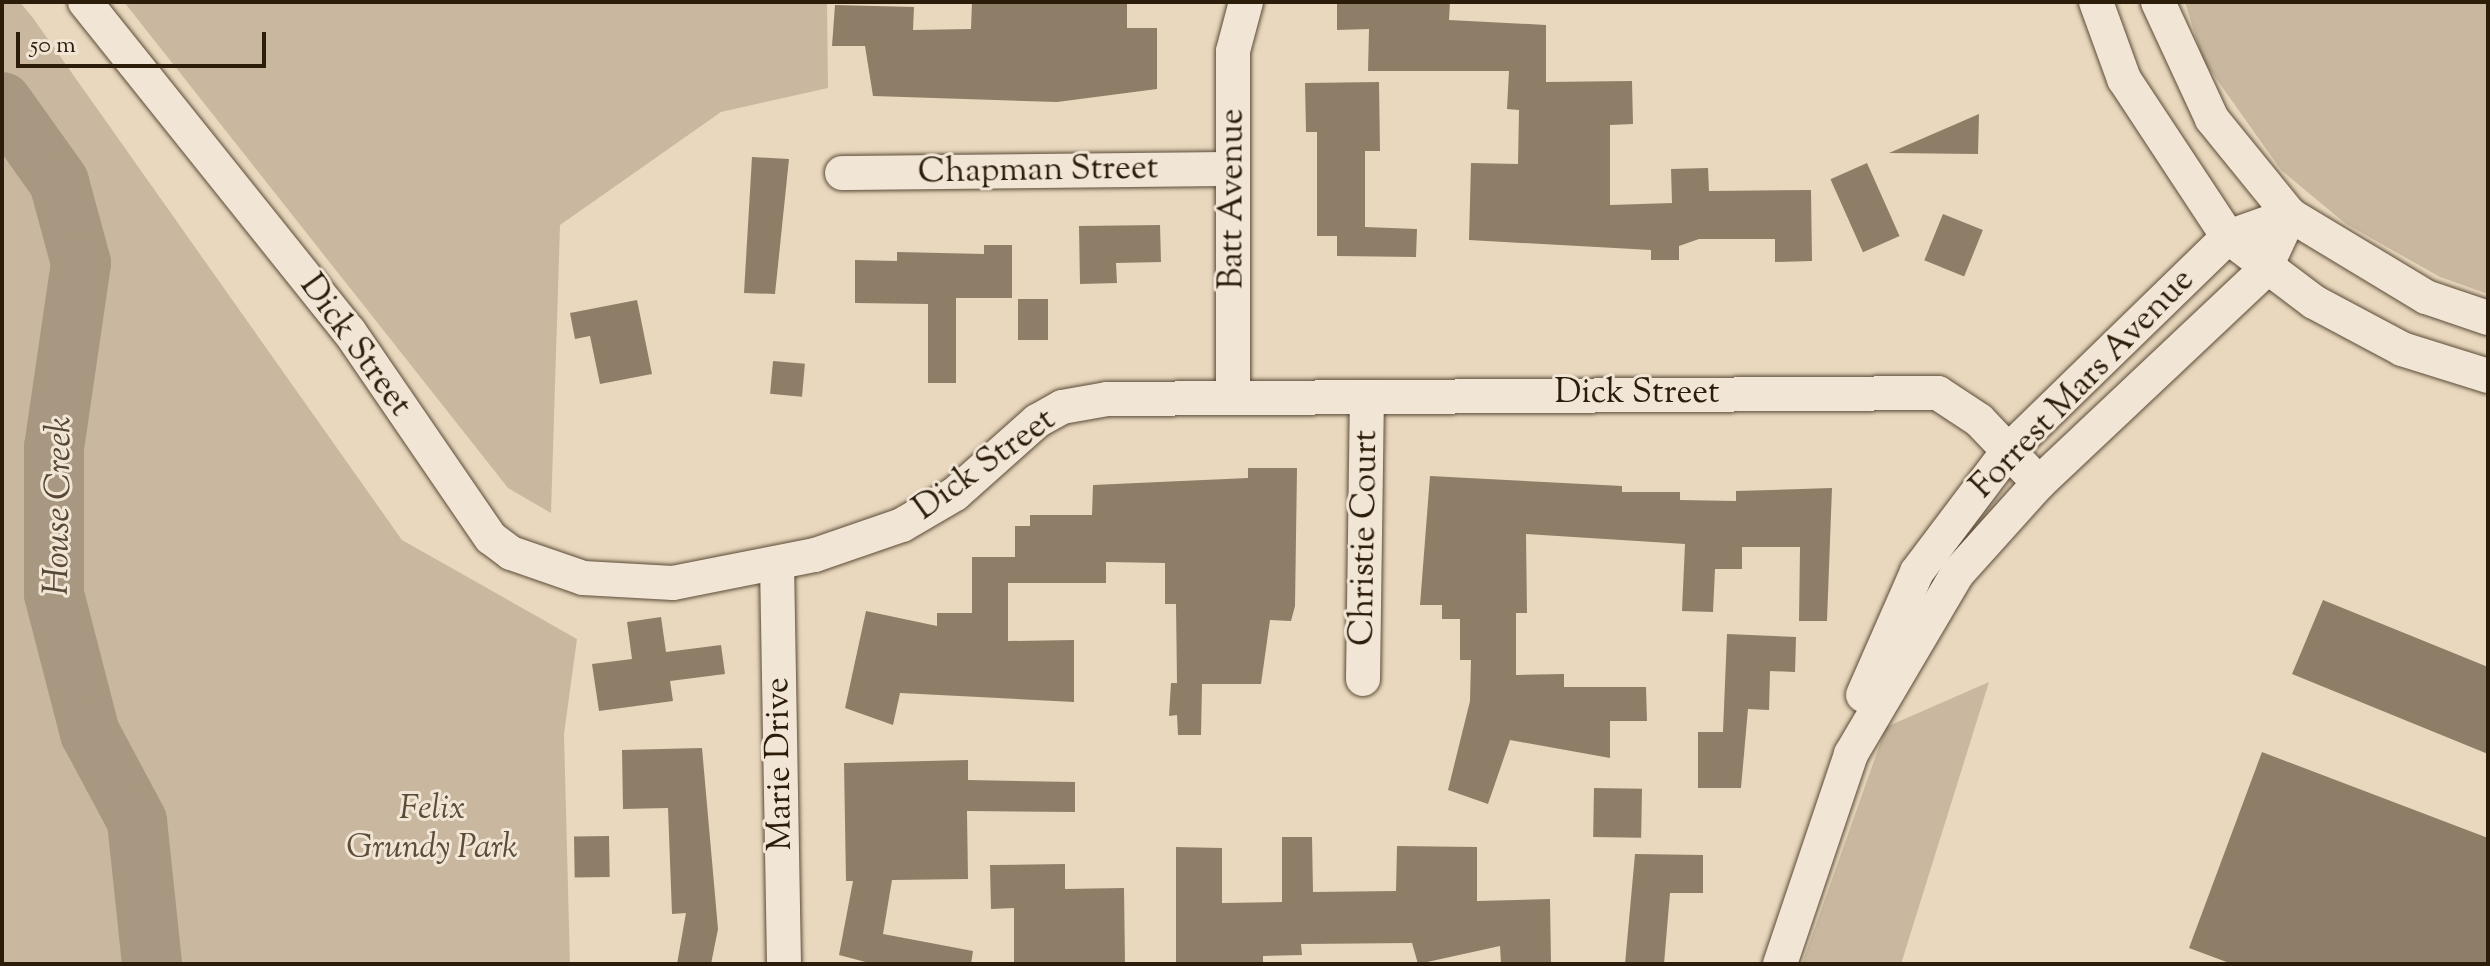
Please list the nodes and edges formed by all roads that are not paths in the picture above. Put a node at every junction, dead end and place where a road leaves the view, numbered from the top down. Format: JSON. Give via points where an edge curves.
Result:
{"nodes":[{"id":1,"x":85,"y":2,"type":"edge"},
{"id":2,"x":1246,"y":2,"type":"edge"},
{"id":3,"x":2096,"y":2,"type":"edge"},
{"id":4,"x":2158,"y":2,"type":"edge"},
{"id":5,"x":1233,"y":169,"type":"junction"},
{"id":6,"x":842,"y":173,"type":"dead end"},
{"id":7,"x":2290,"y":215,"type":"junction"},
{"id":8,"x":2228,"y":237,"type":"junction"},
{"id":9,"x":2264,"y":271,"type":"junction"},
{"id":10,"x":2488,"y":318,"type":"edge"},
{"id":11,"x":2488,"y":376,"type":"edge"},
{"id":12,"x":1367,"y":397,"type":"junction"},
{"id":13,"x":1233,"y":398,"type":"junction"},
{"id":14,"x":2009,"y":450,"type":"junction"},
{"id":15,"x":2039,"y":483,"type":"junction"},
{"id":16,"x":777,"y":563,"type":"junction"},
{"id":17,"x":1363,"y":679,"type":"dead end"},
{"id":18,"x":1851,"y":754,"type":"junction"},
{"id":19,"x":784,"y":964,"type":"edge"},
{"id":20,"x":1780,"y":964,"type":"edge"}],
"edges":[{"from":1,"to":16,"type":"street","name":"Dick Street","via":[[349,331],[491,538],[511,553],[583,578],[673,583]]},
{"from":2,"to":5,"type":"street","name":"Batt Avenue","via":[[1233,51]]},
{"from":3,"to":8,"type":"street","via":[[2124,79]]},
{"from":4,"to":7,"type":"street","via":[[2212,119]]},
{"from":5,"to":6,"type":"street","name":"Chapman Street"},
{"from":5,"to":13,"type":"street","name":"Batt Avenue"},
{"from":7,"to":8,"type":"street"},
{"from":7,"to":9,"type":"street"},
{"from":7,"to":10,"type":"street","via":[[2426,297]]},
{"from":8,"to":9,"type":"street"},
{"from":8,"to":14,"type":"street","name":"Forrest Mars Avenue"},
{"from":9,"to":11,"type":"street","via":[[2402,349]]},
{"from":9,"to":15,"type":"street","name":"Forrest Mars Avenue"},
{"from":12,"to":13,"type":"street","name":"Dick Street"},
{"from":12,"to":14,"type":"street","name":"Dick Street","via":[[1938,393]]},
{"from":12,"to":17,"type":"street","name":"Christie Court"},
{"from":13,"to":16,"type":"street","name":"Dick Street","via":[[1062,407],[955,494],[902,525]]},
{"from":14,"to":15,"type":"street","name":"Dick Street"},
{"from":14,"to":18,"type":"street","name":"Forrest Mars Avenue","via":[[1905,594],[1869,672]]},
{"from":15,"to":18,"type":"street","name":"Forrest Mars Avenue","via":[[1957,574]]},
{"from":16,"to":19,"type":"street","name":"Marie Drive"},
{"from":18,"to":20,"type":"street","name":"Forrest Mars Avenue"}]}
